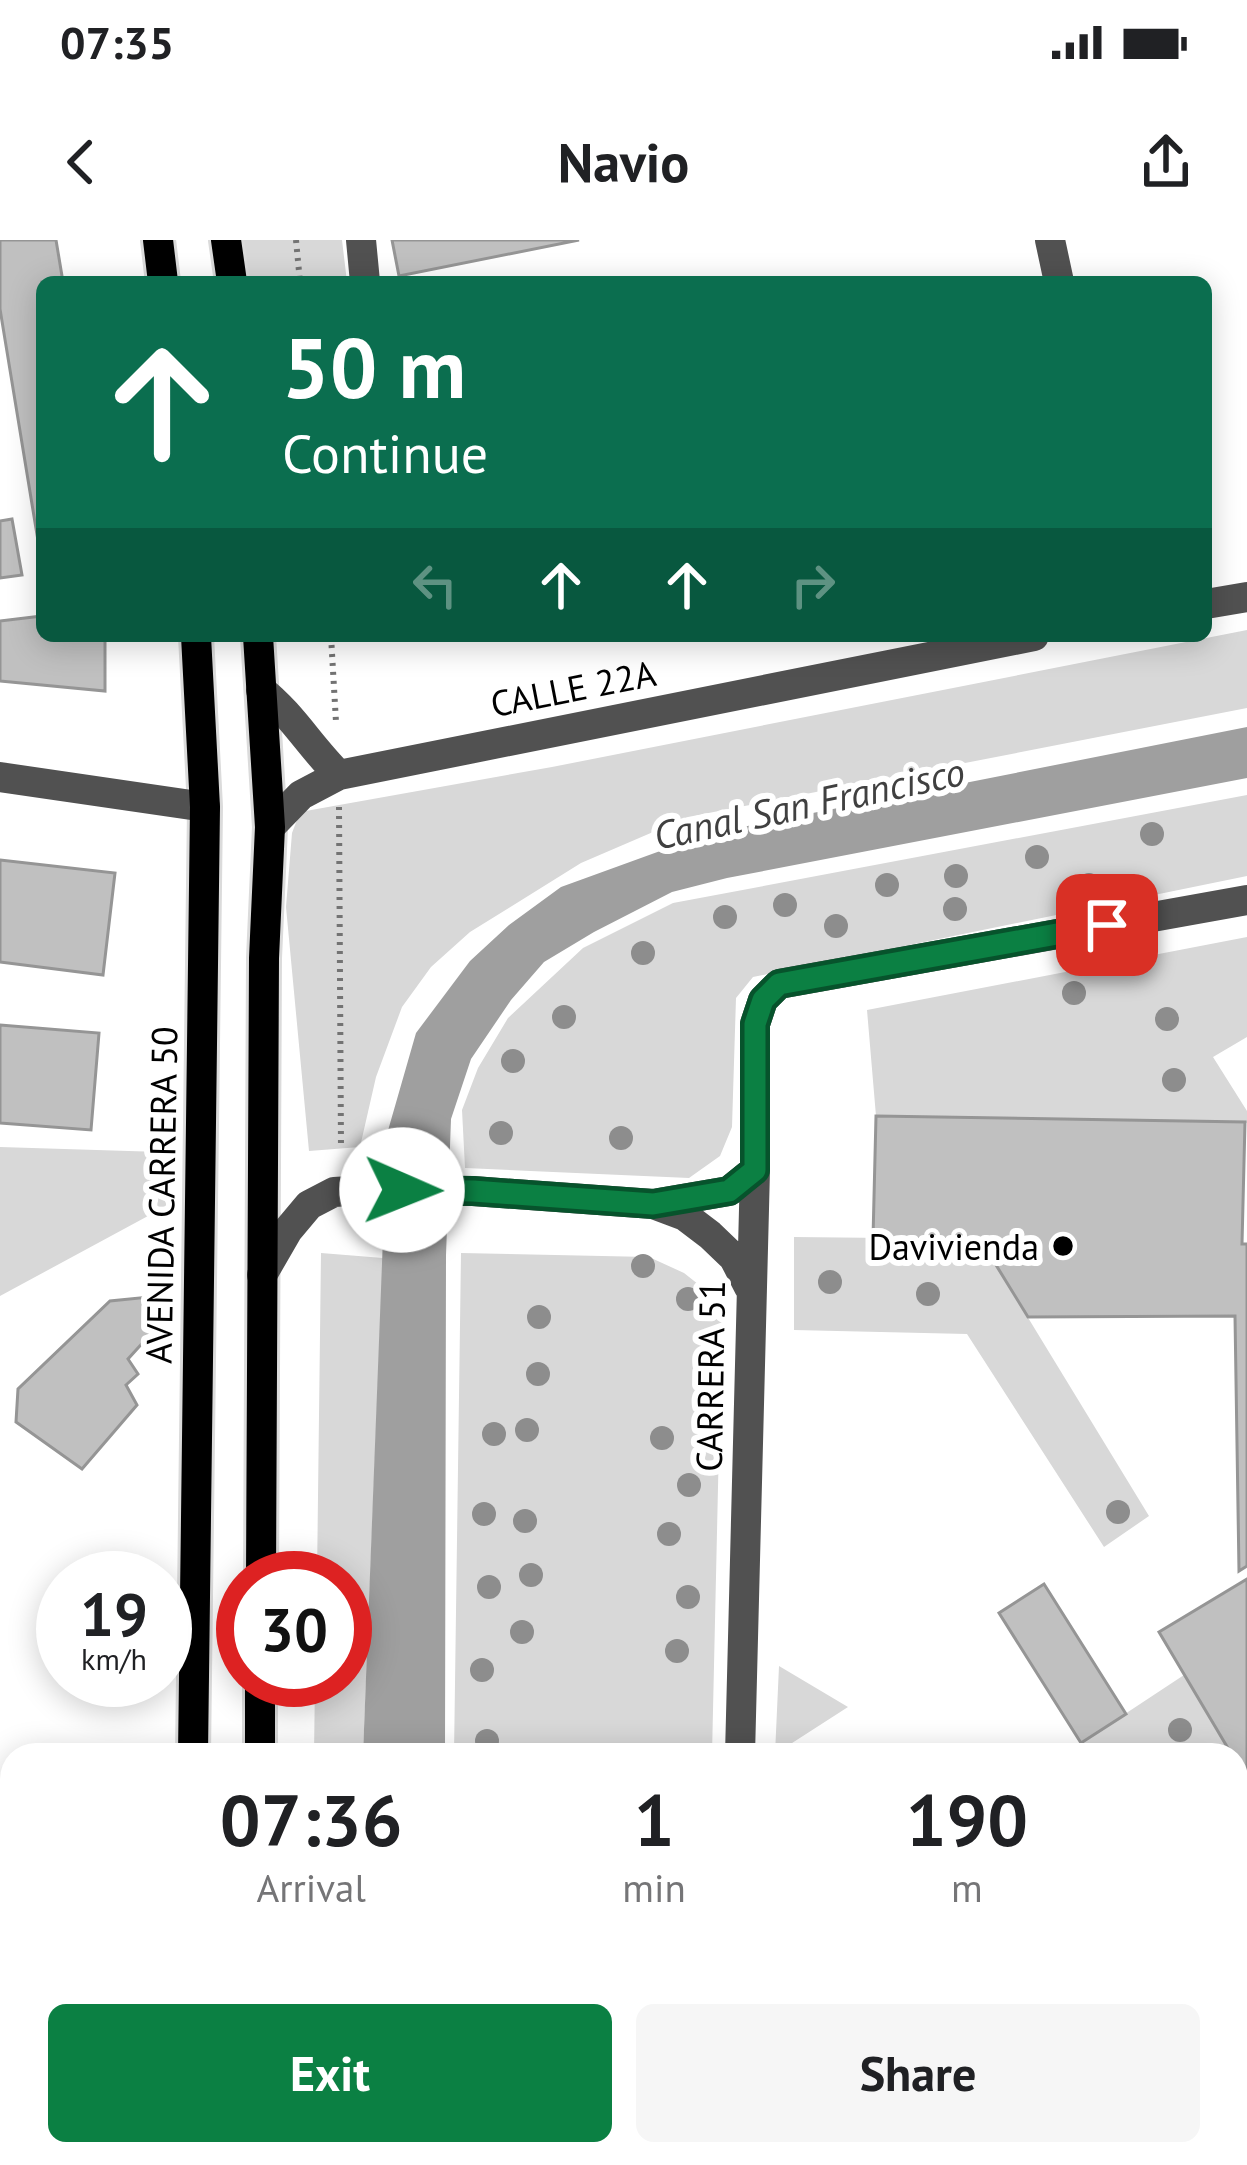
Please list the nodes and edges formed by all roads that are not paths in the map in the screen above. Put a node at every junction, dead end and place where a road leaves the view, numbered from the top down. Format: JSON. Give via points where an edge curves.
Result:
{"nodes":[{"id":1,"x":158,"y":240,"type":"edge"},
{"id":2,"x":226,"y":240,"type":"edge"},
{"id":3,"x":361,"y":240,"type":"edge"},
{"id":4,"x":1050,"y":240,"type":"edge"},
{"id":5,"x":162,"y":276,"type":"edge"},
{"id":6,"x":231,"y":276,"type":"edge"},
{"id":7,"x":364,"y":276,"type":"edge"},
{"id":8,"x":1058,"y":276,"type":"edge"},
{"id":9,"x":1247,"y":597,"type":"edge"},
{"id":10,"x":1212,"y":603,"type":"edge"},
{"id":11,"x":196,"y":642,"type":"edge"},
{"id":12,"x":261,"y":642,"type":"edge"},
{"id":13,"x":1004,"y":642,"type":"edge"},
{"id":14,"x":261,"y":690,"type":"junction"},
{"id":15,"x":339,"y":775,"type":"junction"},
{"id":16,"x":0,"y":777,"type":"edge"},
{"id":17,"x":205,"y":807,"type":"junction"},
{"id":18,"x":270,"y":826,"type":"junction"},
{"id":19,"x":1247,"y":900,"type":"edge"},
{"id":20,"x":755,"y":1170,"type":"junction"},
{"id":21,"x":653,"y":1204,"type":"junction"},
{"id":22,"x":262,"y":1275,"type":"junction"},
{"id":23,"x":750,"y":1290,"type":"junction"},
{"id":24,"x":261,"y":1551,"type":"edge"},
{"id":25,"x":260,"y":1707,"type":"edge"},
{"id":26,"x":193,"y":1743,"type":"edge"},
{"id":27,"x":260,"y":1743,"type":"edge"},
{"id":28,"x":740,"y":1743,"type":"edge"}],
"edges":[{"from":1,"to":5,"type":"main road"},
{"from":2,"to":6,"type":"main road"},
{"from":3,"to":7,"type":"street"},
{"from":4,"to":8,"type":"street"},
{"from":9,"to":10,"type":"street"},
{"from":11,"to":17,"type":"main road","name":"AVENIDA CARRERA 50"},
{"from":12,"to":14,"type":"main road"},
{"from":13,"to":15,"type":"street","name":"CALLE 22A"},
{"from":14,"to":15,"type":"street"},
{"from":14,"to":18,"type":"main road"},
{"from":15,"to":18,"type":"street","name":"CALLE 22A","via":[[301,795]]},
{"from":16,"to":17,"type":"street"},
{"from":17,"to":26,"type":"main road","name":"AVENIDA CARRERA 50"},
{"from":18,"to":22,"type":"main road"},
{"from":19,"to":20,"type":"street","name":"CARRERA 51","via":[[779,984],[755,1024]]},
{"from":20,"to":21,"type":"street","via":[[729,1191]]},
{"from":20,"to":23,"type":"street","name":"CARRERA 51"},
{"from":21,"to":22,"type":"street","via":[[473,1191],[334,1192],[309,1205]]},
{"from":21,"to":23,"type":"street","via":[[710,1235]]},
{"from":22,"to":24,"type":"main road"},
{"from":23,"to":28,"type":"street","name":"CARRERA 51"},
{"from":25,"to":27,"type":"main road"}]}
